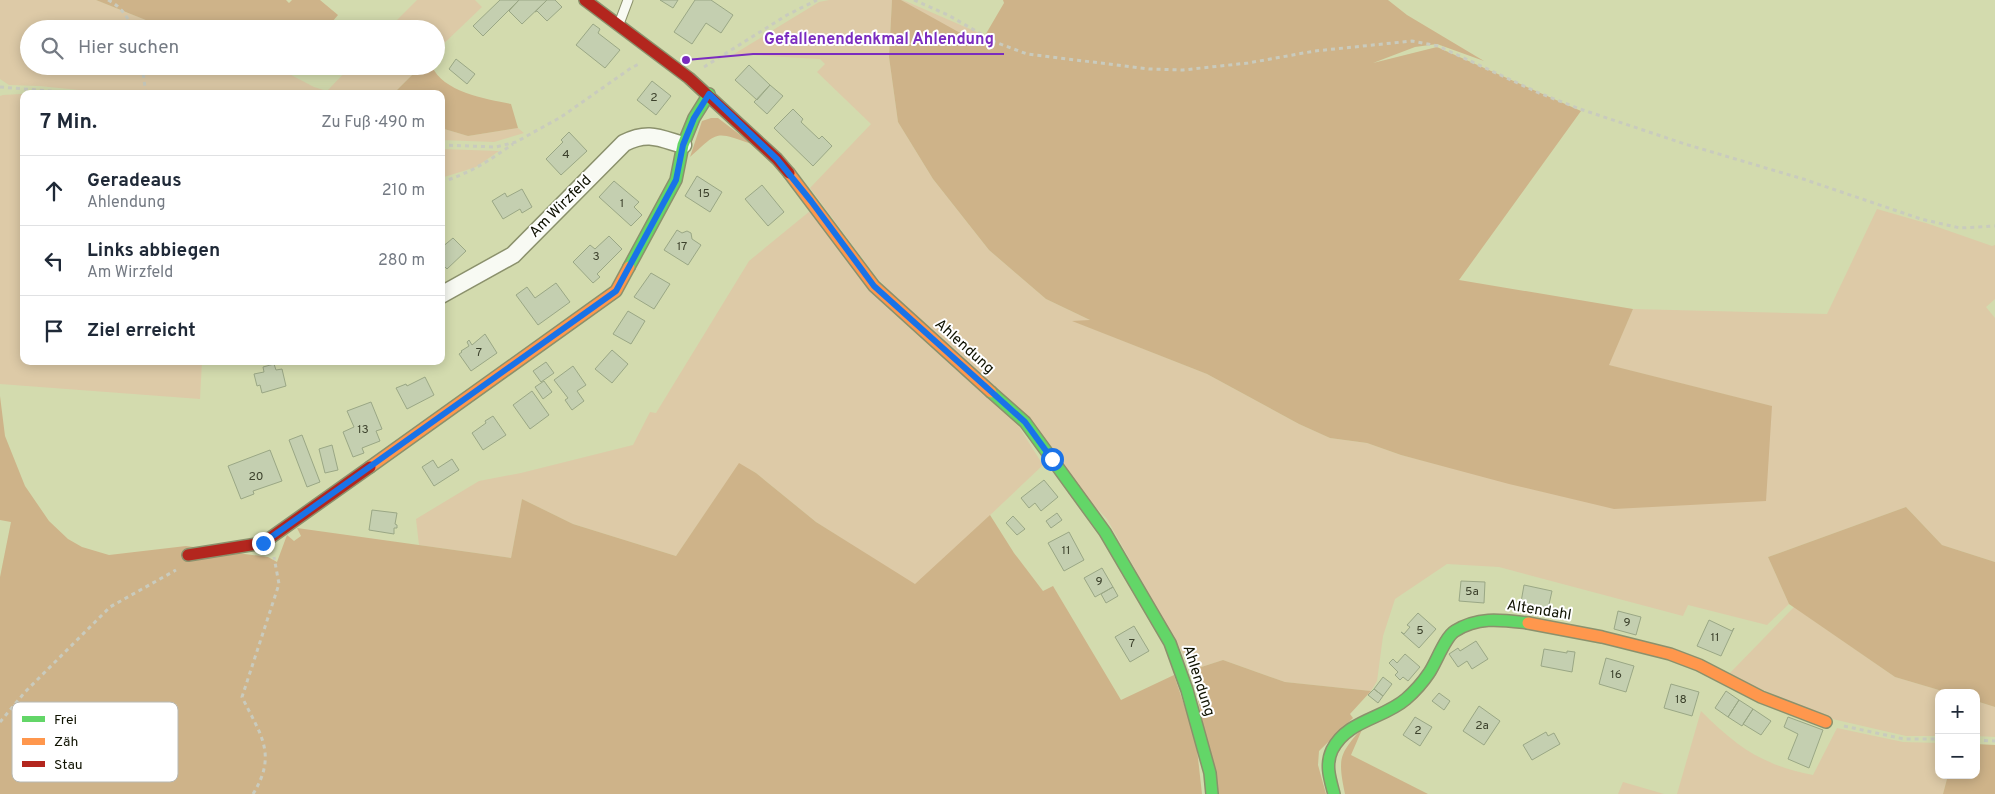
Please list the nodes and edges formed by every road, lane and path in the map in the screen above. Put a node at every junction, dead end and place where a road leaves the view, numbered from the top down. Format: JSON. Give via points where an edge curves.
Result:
{"nodes":[{"id":1,"x":108,"y":0,"type":"edge"},
{"id":2,"x":585,"y":0,"type":"edge"},
{"id":3,"x":628,"y":0,"type":"edge"},
{"id":4,"x":817,"y":0,"type":"edge"},
{"id":5,"x":914,"y":0,"type":"edge"},
{"id":6,"x":128,"y":20,"type":"edge"},
{"id":7,"x":619,"y":24,"type":"junction"},
{"id":8,"x":658,"y":56,"type":"junction"},
{"id":9,"x":143,"y":75,"type":"edge"},
{"id":10,"x":689,"y":78,"type":"junction"},
{"id":11,"x":0,"y":87,"type":"edge"},
{"id":12,"x":38,"y":90,"type":"edge"},
{"id":13,"x":145,"y":90,"type":"edge"},
{"id":14,"x":709,"y":94,"type":"junction"},
{"id":15,"x":516,"y":142,"type":"junction"},
{"id":16,"x":445,"y":145,"type":"edge"},
{"id":17,"x":683,"y":145,"type":"junction"},
{"id":18,"x":445,"y":181,"type":"edge"},
{"id":19,"x":1995,"y":226,"type":"edge"},
{"id":20,"x":445,"y":293,"type":"edge"},
{"id":21,"x":190,"y":555,"type":"joint"},
{"id":22,"x":273,"y":556,"type":"dead end"},
{"id":23,"x":17,"y":702,"type":"edge"},
{"id":24,"x":12,"y":708,"type":"edge"},
{"id":25,"x":0,"y":722,"type":"edge"},
{"id":26,"x":1826,"y":722,"type":"joint"},
{"id":27,"x":1935,"y":739,"type":"edge"},
{"id":28,"x":1980,"y":740,"type":"edge"},
{"id":29,"x":1995,"y":741,"type":"edge"},
{"id":30,"x":253,"y":794,"type":"edge"},
{"id":31,"x":1212,"y":794,"type":"edge"},
{"id":32,"x":1334,"y":794,"type":"edge"}],
"edges":[{"from":1,"to":6,"type":"path","via":[[119,6]]},
{"from":2,"to":7,"type":"street","name":"Ahlendung"},
{"from":3,"to":7,"type":"lane"},
{"from":4,"to":10,"type":"path","via":[[787,15]]},
{"from":5,"to":19,"type":"path","via":[[948,15],[994,42],[1027,54],[1149,69],[1183,70],[1412,41],[1438,46],[1539,93],[1685,144],[1803,179],[1920,219],[1960,228]]},
{"from":7,"to":8,"type":"street","name":"Ahlendung"},
{"from":8,"to":10,"type":"street","name":"Ahlendung"},
{"from":8,"to":15,"type":"path","via":[[631,68],[561,117]]},
{"from":9,"to":13,"type":"path"},
{"from":10,"to":14,"type":"street","name":"Ahlendung"},
{"from":11,"to":12,"type":"path"},
{"from":14,"to":17,"type":"street"},
{"from":14,"to":31,"type":"street","name":"Ahlendung","via":[[777,159],[874,286],[1025,422],[1106,532],[1170,643],[1193,708],[1210,773]]},
{"from":15,"to":16,"type":"path","via":[[496,147]]},
{"from":15,"to":18,"type":"path","via":[[482,165]]},
{"from":17,"to":20,"type":"street","name":"Am Wirzfeld","via":[[650,135],[637,136],[624,143],[513,256]]},
{"from":17,"to":21,"type":"street","via":[[676,180],[616,291],[263,543]]},
{"from":21,"to":23,"type":"path","via":[[188,563],[110,607]]},
{"from":22,"to":30,"type":"path","via":[[279,584],[242,697],[265,745],[267,763]]},
{"from":24,"to":25,"type":"path"},
{"from":26,"to":27,"type":"path","via":[[1904,739]]},
{"from":26,"to":32,"type":"street","name":"Altendahl","via":[[1761,697],[1670,654],[1542,625],[1479,620],[1453,632],[1429,673],[1406,699],[1356,725],[1341,737],[1332,750],[1327,767]]},
{"from":28,"to":29,"type":"path"}]}
